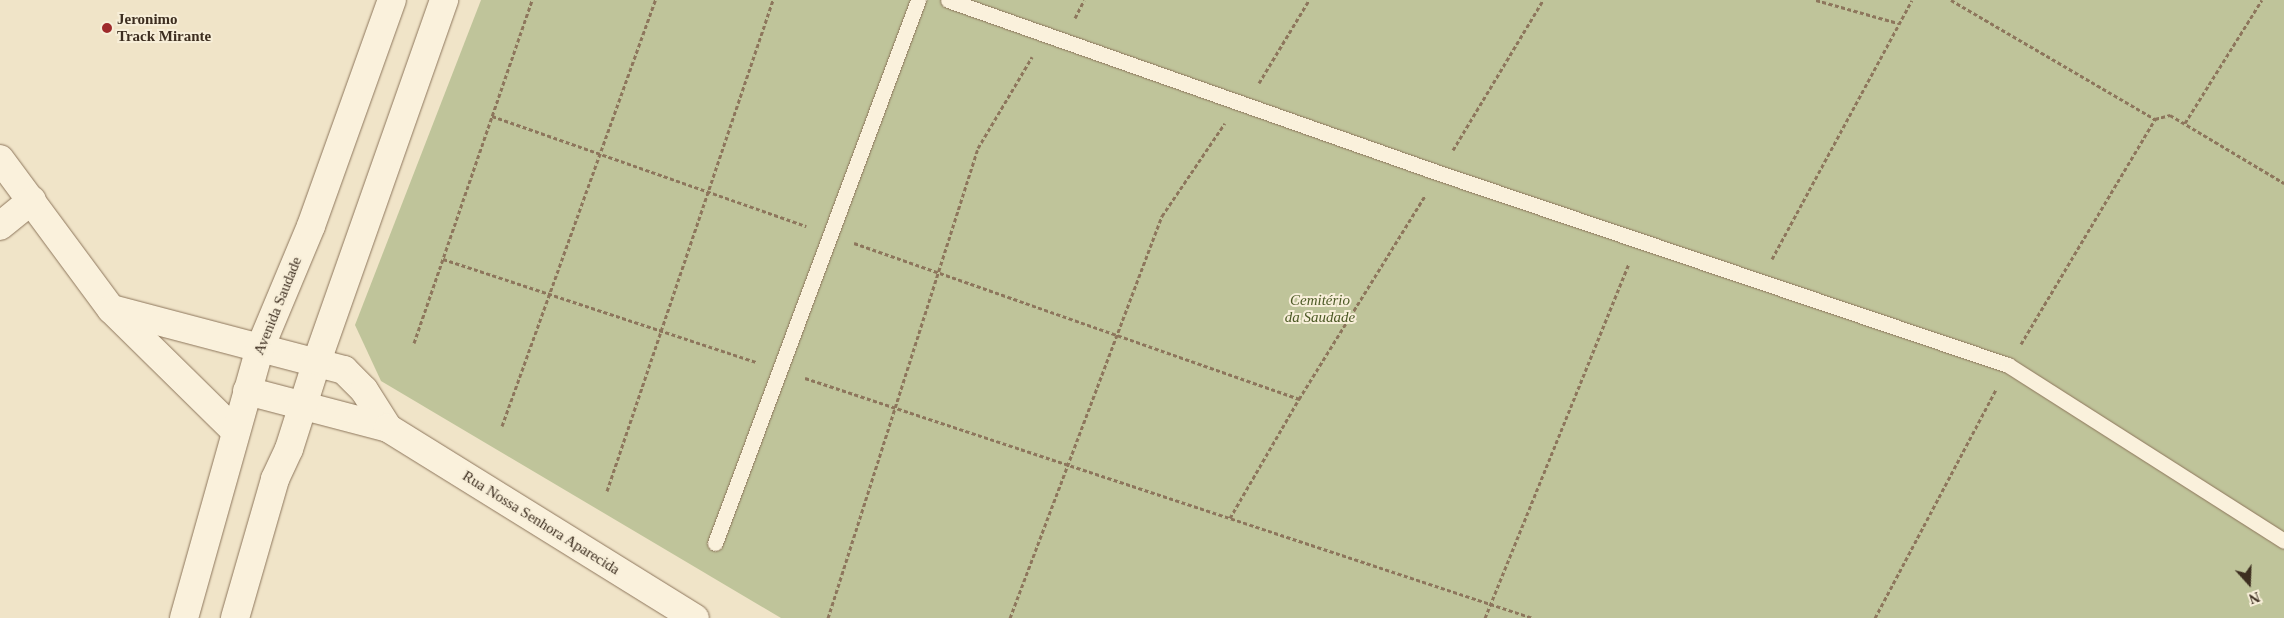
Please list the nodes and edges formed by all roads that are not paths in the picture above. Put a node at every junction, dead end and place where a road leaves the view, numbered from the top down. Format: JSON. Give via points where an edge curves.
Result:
{"nodes":[{"id":1,"x":392,"y":0,"type":"edge"},
{"id":2,"x":444,"y":0,"type":"edge"},
{"id":3,"x":918,"y":0,"type":"edge"},
{"id":4,"x":948,"y":0,"type":"edge"},
{"id":5,"x":0,"y":159,"type":"edge"},
{"id":6,"x":32,"y":200,"type":"junction"},
{"id":7,"x":0,"y":226,"type":"edge"},
{"id":8,"x":111,"y":309,"type":"junction"},
{"id":9,"x":260,"y":348,"type":"junction"},
{"id":10,"x":316,"y":361,"type":"junction"},
{"id":11,"x":247,"y":391,"type":"junction"},
{"id":12,"x":302,"y":406,"type":"junction"},
{"id":13,"x":388,"y":428,"type":"junction"},
{"id":14,"x":236,"y":432,"type":"junction"},
{"id":15,"x":2284,"y":541,"type":"edge"},
{"id":16,"x":715,"y":543,"type":"dead end"},
{"id":17,"x":184,"y":618,"type":"edge"},
{"id":18,"x":235,"y":618,"type":"edge"},
{"id":19,"x":695,"y":618,"type":"edge"}],
"edges":[{"from":1,"to":9,"type":"main road","name":"Avenida Saudade","via":[[311,226]]},
{"from":2,"to":10,"type":"main road"},
{"from":3,"to":16,"type":"lane"},
{"from":4,"to":15,"type":"lane","via":[[1439,173],[2008,365]]},
{"from":5,"to":6,"type":"main road"},
{"from":6,"to":7,"type":"main road"},
{"from":6,"to":8,"type":"main road"},
{"from":8,"to":9,"type":"main road","name":"Rua Nossa Senhora Aparecida"},
{"from":8,"to":14,"type":"main road"},
{"from":9,"to":10,"type":"main road","name":"Rua Nossa Senhora Aparecida"},
{"from":9,"to":11,"type":"main road","name":"Avenida Saudade"},
{"from":10,"to":12,"type":"main road"},
{"from":10,"to":13,"type":"main road","name":"Rua Nossa Senhora Aparecida","via":[[344,370],[364,390]]},
{"from":11,"to":12,"type":"main road","name":"Rua Nossa Senhora Aparecida"},
{"from":11,"to":14,"type":"main road","name":"Avenida Saudade"},
{"from":12,"to":13,"type":"main road","name":"Rua Nossa Senhora Aparecida"},
{"from":12,"to":18,"type":"main road","via":[[275,479]]},
{"from":13,"to":19,"type":"main road","name":"Rua Nossa Senhora Aparecida"},
{"from":14,"to":17,"type":"main road","name":"Avenida Saudade"}]}
